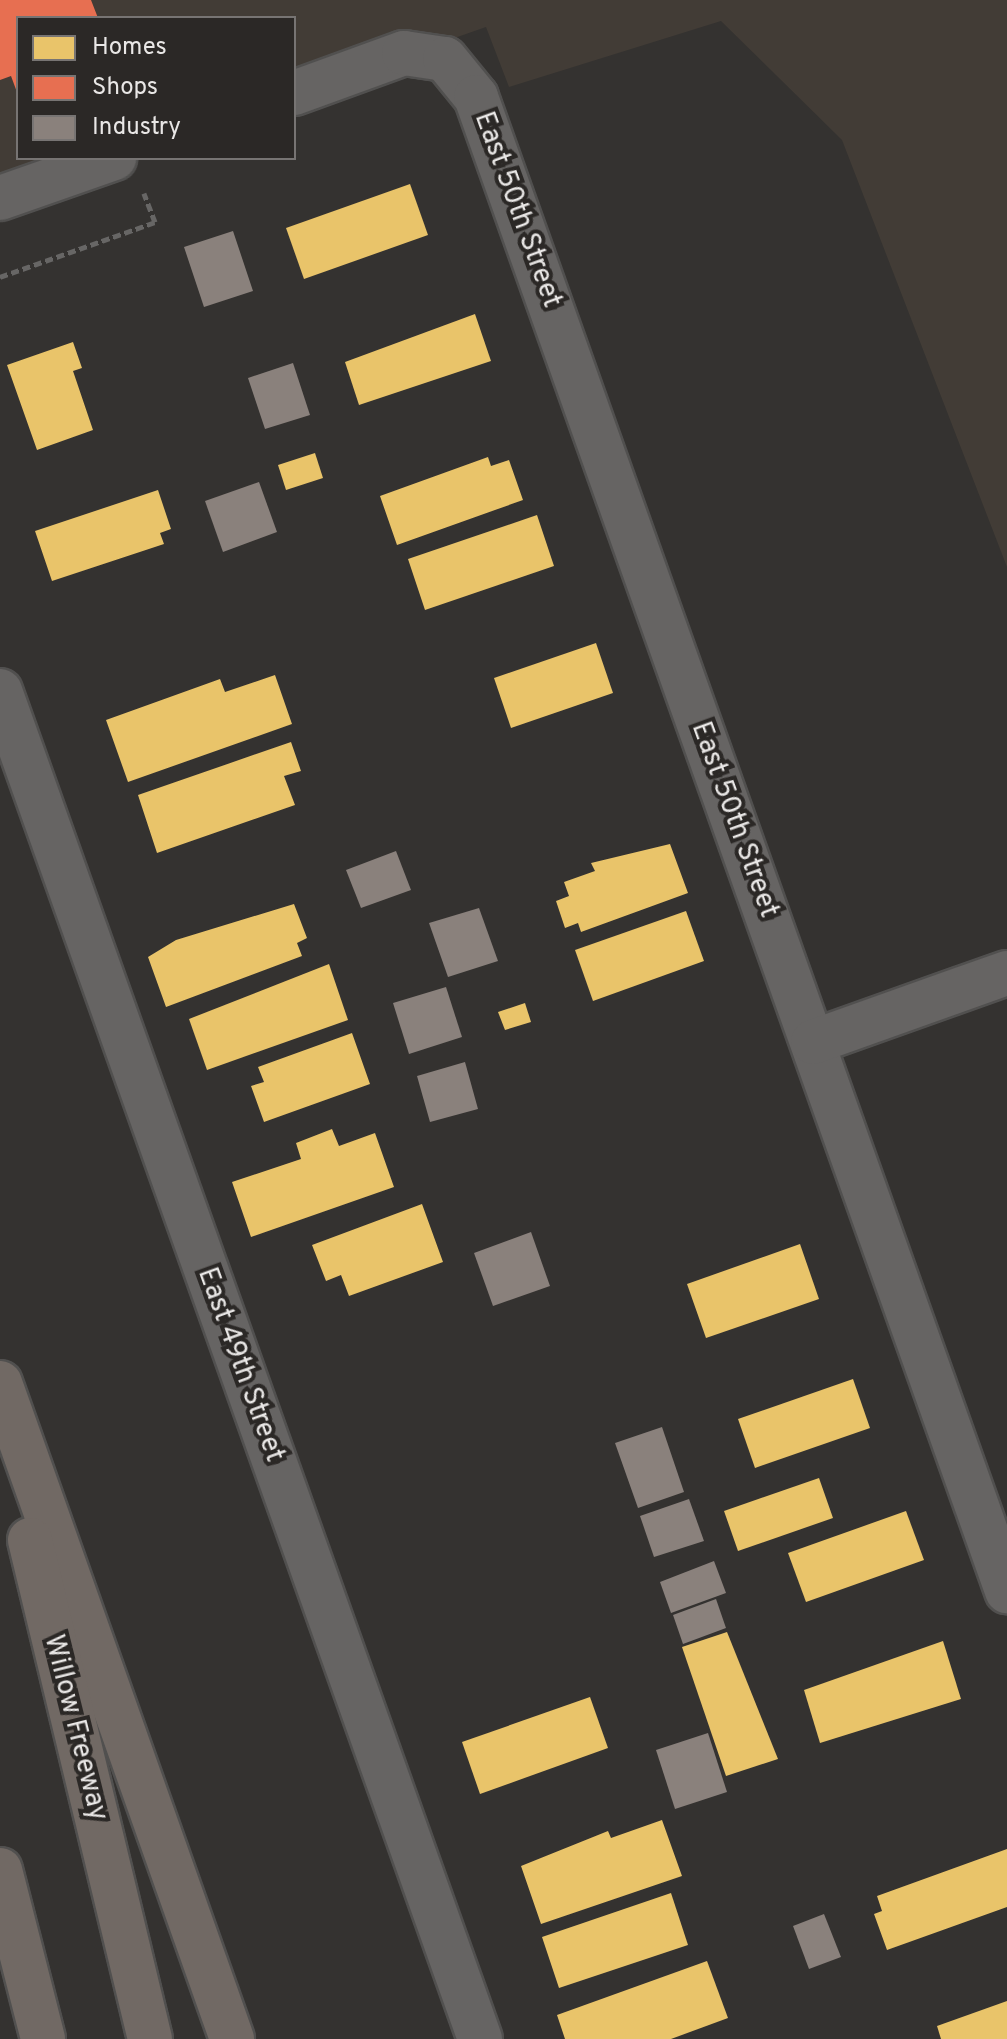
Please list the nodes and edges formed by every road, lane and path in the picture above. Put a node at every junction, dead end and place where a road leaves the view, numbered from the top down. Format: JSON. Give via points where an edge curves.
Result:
{"nodes":[{"id":1,"x":296,"y":92,"type":"edge"},
{"id":2,"x":108,"y":160,"type":"edge"},
{"id":3,"x":143,"y":190,"type":"dead end"},
{"id":4,"x":0,"y":198,"type":"edge"},
{"id":5,"x":0,"y":277,"type":"edge"},
{"id":6,"x":0,"y":691,"type":"edge"},
{"id":7,"x":1007,"y":973,"type":"edge"},
{"id":8,"x":813,"y":1042,"type":"junction"},
{"id":9,"x":0,"y":1383,"type":"edge"},
{"id":10,"x":0,"y":1417,"type":"edge"},
{"id":11,"x":1007,"y":1591,"type":"edge"},
{"id":12,"x":0,"y":1870,"type":"edge"},
{"id":13,"x":43,"y":2039,"type":"edge"},
{"id":14,"x":150,"y":2039,"type":"edge"},
{"id":15,"x":232,"y":2039,"type":"edge"},
{"id":16,"x":480,"y":2039,"type":"edge"}],
"edges":[{"from":1,"to":8,"type":"street","name":"East 50th Street","via":[[404,53],[445,59],[476,97]]},
{"from":2,"to":4,"type":"street"},
{"from":3,"to":5,"type":"path","via":[[155,222]]},
{"from":6,"to":16,"type":"street","name":"East 49th Street"},
{"from":7,"to":8,"type":"street"},
{"from":8,"to":11,"type":"street","name":"East 50th Street"},
{"from":9,"to":15,"type":"highway"},
{"from":10,"to":14,"type":"highway","name":"Willow Freeway"},
{"from":12,"to":13,"type":"highway"}]}
